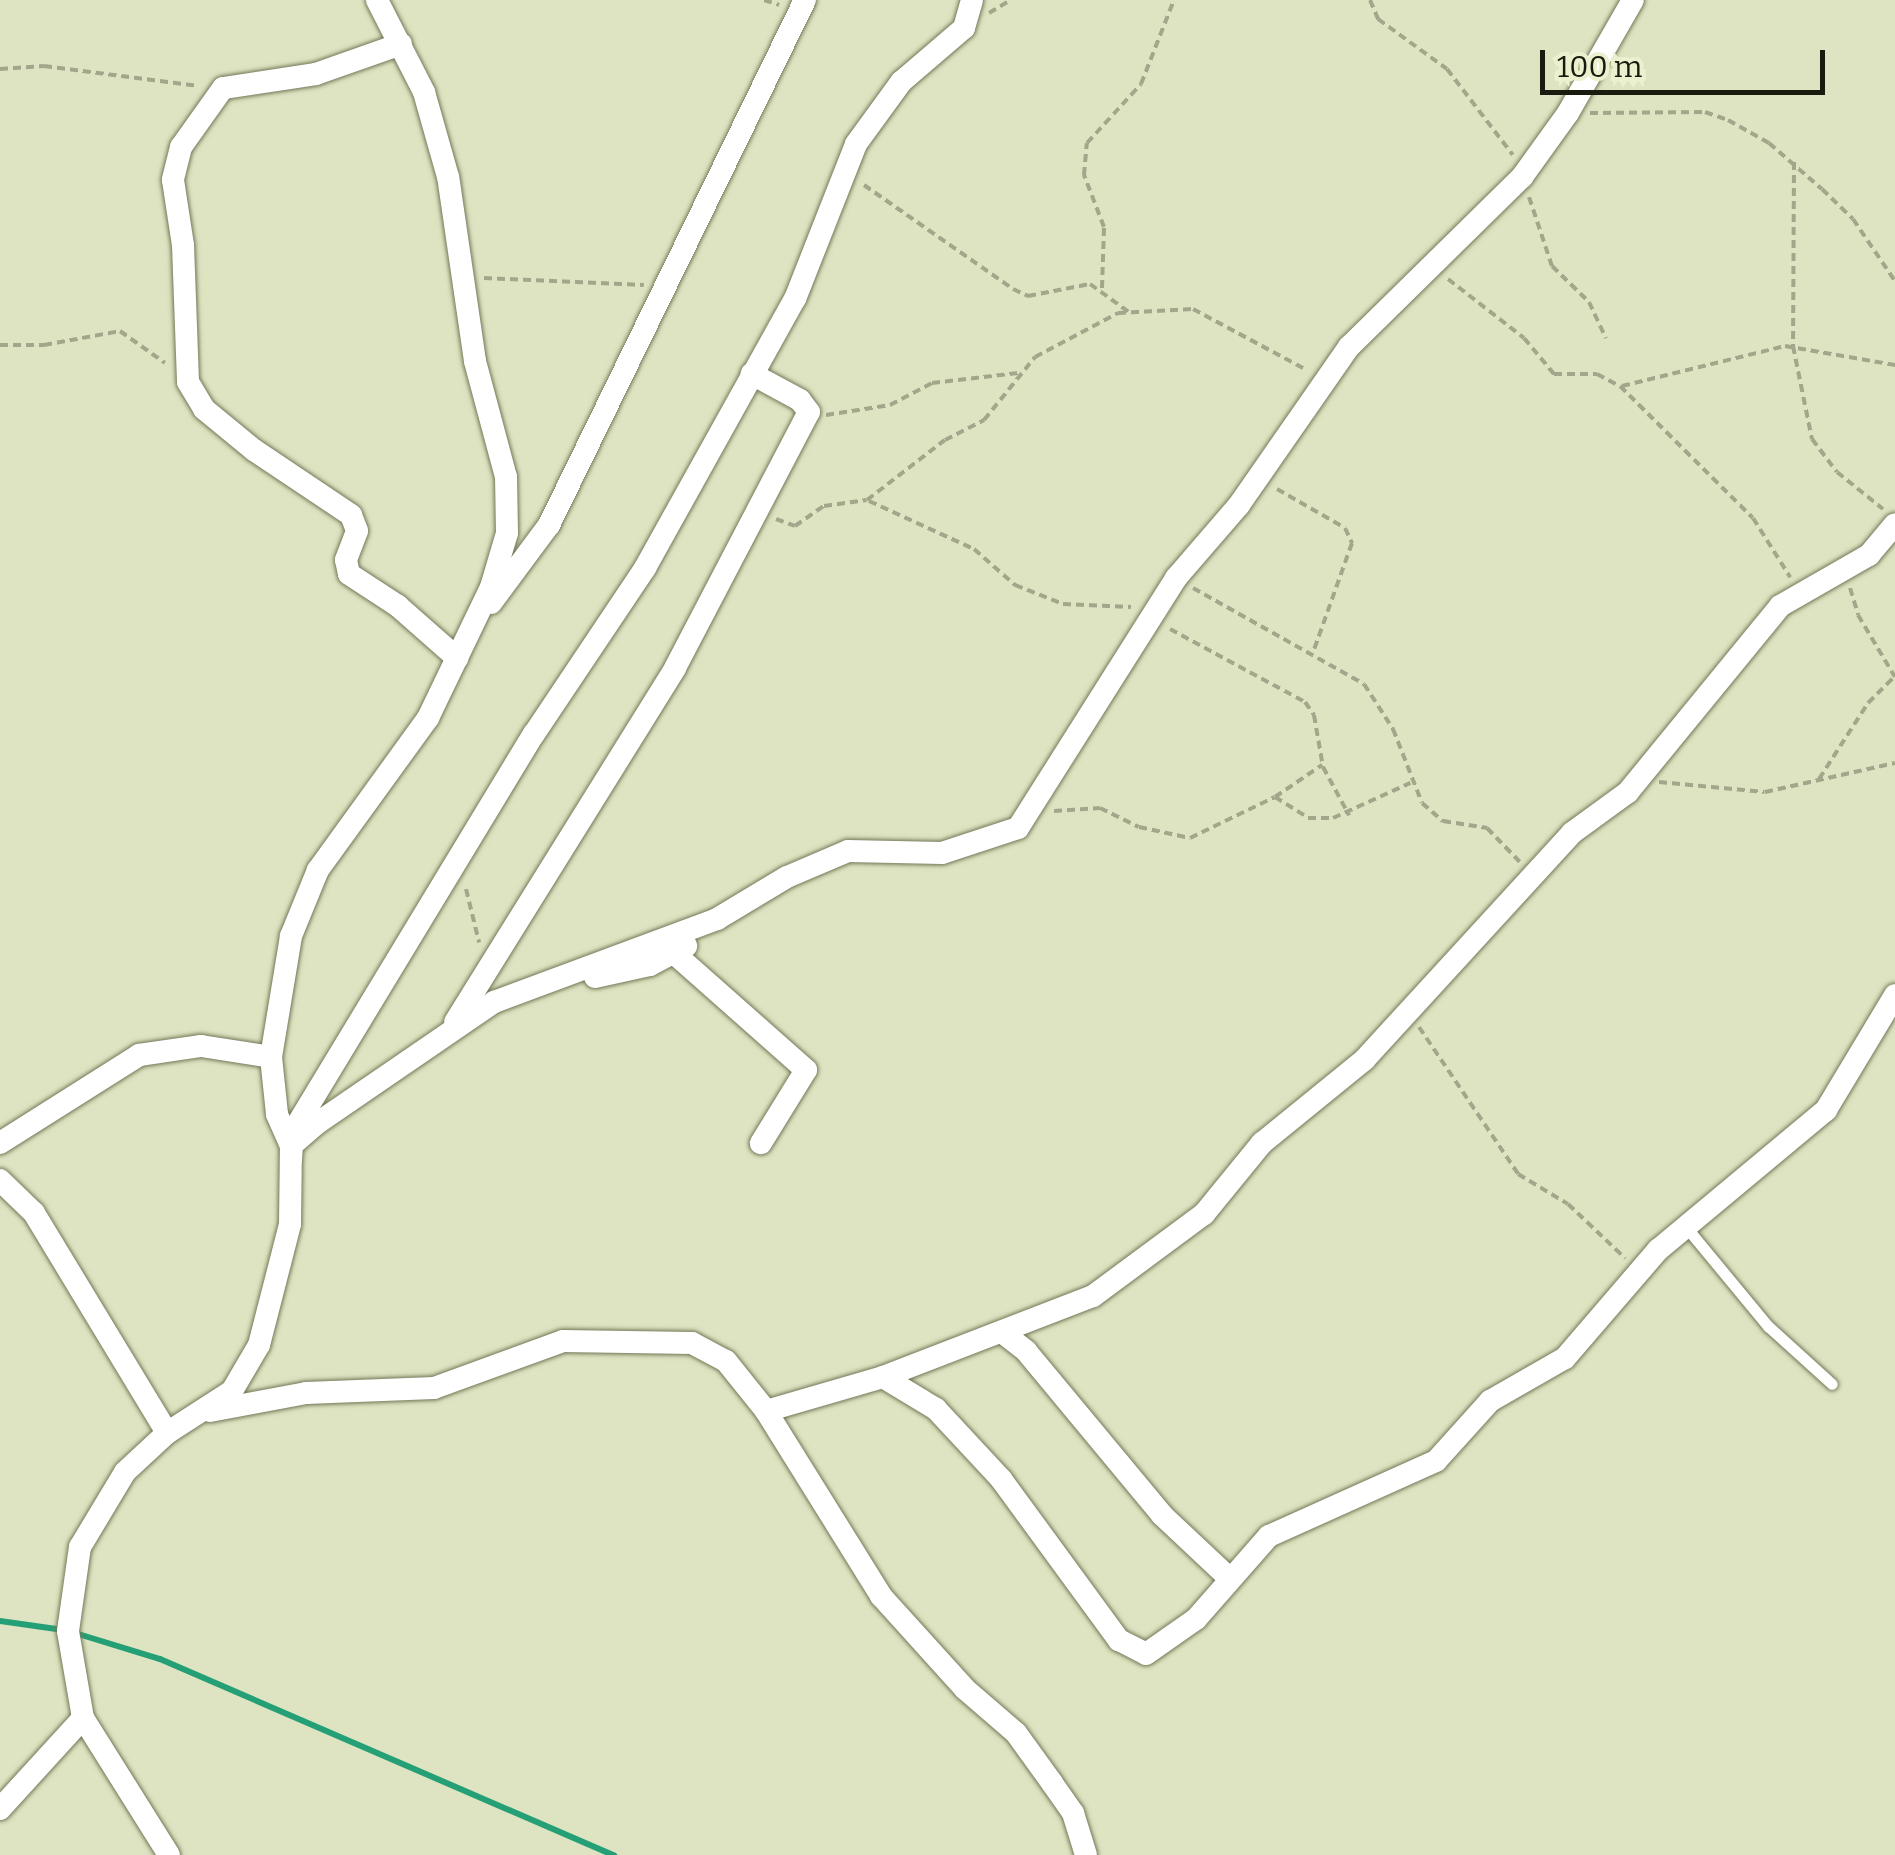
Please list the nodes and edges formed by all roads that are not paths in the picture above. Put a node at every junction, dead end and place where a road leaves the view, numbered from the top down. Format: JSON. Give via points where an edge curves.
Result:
{"nodes":[{"id":1,"x":378,"y":0,"type":"edge"},
{"id":2,"x":805,"y":0,"type":"edge"},
{"id":3,"x":972,"y":0,"type":"edge"},
{"id":4,"x":1633,"y":0,"type":"edge"},
{"id":5,"x":401,"y":44,"type":"junction"},
{"id":6,"x":752,"y":374,"type":"junction"},
{"id":7,"x":1895,"y":520,"type":"edge"},
{"id":8,"x":1895,"y":547,"type":"edge"},
{"id":9,"x":1869,"y":555,"type":"junction"},
{"id":10,"x":475,"y":622,"type":"junction"},
{"id":11,"x":457,"y":658,"type":"junction"},
{"id":12,"x":717,"y":919,"type":"junction"},
{"id":13,"x":676,"y":954,"type":"junction"},
{"id":14,"x":566,"y":980,"type":"junction"},
{"id":15,"x":1895,"y":996,"type":"edge"},
{"id":16,"x":444,"y":1038,"type":"junction"},
{"id":17,"x":271,"y":1057,"type":"junction"},
{"id":18,"x":0,"y":1143,"type":"edge"},
{"id":19,"x":761,"y":1144,"type":"dead end"},
{"id":20,"x":290,"y":1156,"type":"junction"},
{"id":21,"x":0,"y":1180,"type":"edge"},
{"id":22,"x":1686,"y":1227,"type":"junction"},
{"id":23,"x":1002,"y":1332,"type":"junction"},
{"id":24,"x":883,"y":1377,"type":"junction"},
{"id":25,"x":1832,"y":1384,"type":"dead end"},
{"id":26,"x":210,"y":1411,"type":"junction"},
{"id":27,"x":766,"y":1411,"type":"junction"},
{"id":28,"x":167,"y":1434,"type":"junction"},
{"id":29,"x":1227,"y":1576,"type":"junction"},
{"id":30,"x":84,"y":1718,"type":"junction"},
{"id":31,"x":0,"y":1809,"type":"edge"},
{"id":32,"x":169,"y":1855,"type":"edge"},
{"id":33,"x":1086,"y":1855,"type":"edge"}],
"edges":[{"from":1,"to":5,"type":"street"},
{"from":2,"to":10,"type":"street","via":[[550,525]]},
{"from":3,"to":6,"type":"street","via":[[964,28],[902,82],[870,122],[795,299]]},
{"from":4,"to":12,"type":"street","via":[[1522,177],[1325,378],[1176,578],[1018,828],[942,853],[848,851],[803,868]]},
{"from":5,"to":10,"type":"street","via":[[444,164],[467,278],[474,361],[508,502],[504,555]]},
{"from":5,"to":11,"type":"street","via":[[316,74],[222,90],[175,163],[188,382],[204,410],[351,515],[357,531],[348,574],[398,606]]},
{"from":6,"to":16,"type":"street","via":[[809,412],[676,668]]},
{"from":6,"to":20,"type":"street","via":[[645,568],[360,1016],[292,1133]]},
{"from":7,"to":9,"type":"street"},
{"from":8,"to":9,"type":"street"},
{"from":9,"to":23,"type":"street","via":[[1799,591],[1758,630],[1640,779],[1535,872],[1364,1060],[1262,1144],[1196,1221],[1093,1296]]},
{"from":10,"to":11,"type":"street"},
{"from":11,"to":17,"type":"street","via":[[410,749],[318,870],[291,936]]},
{"from":12,"to":13,"type":"street"},
{"from":12,"to":14,"type":"street"},
{"from":13,"to":14,"type":"street","via":[[610,976]]},
{"from":13,"to":19,"type":"street","via":[[806,1070]]},
{"from":14,"to":16,"type":"street","via":[[494,1002]]},
{"from":15,"to":22,"type":"street","via":[[1826,1110]]},
{"from":16,"to":20,"type":"street","via":[[316,1124],[292,1145]]},
{"from":17,"to":18,"type":"street","via":[[201,1046],[139,1055]]},
{"from":17,"to":20,"type":"street"},
{"from":20,"to":26,"type":"street","via":[[290,1224],[258,1345],[239,1380]]},
{"from":21,"to":28,"type":"street","via":[[34,1213]]},
{"from":22,"to":25,"type":"lane","via":[[1768,1326]]},
{"from":22,"to":29,"type":"street","via":[[1564,1358],[1490,1402],[1436,1461],[1285,1525]]},
{"from":23,"to":24,"type":"street"},
{"from":23,"to":29,"type":"street","via":[[1162,1515]]},
{"from":24,"to":27,"type":"street"},
{"from":24,"to":29,"type":"street","via":[[916,1392],[1001,1479],[1119,1640],[1137,1654],[1174,1638]]},
{"from":26,"to":27,"type":"street","via":[[306,1393],[434,1388],[563,1341],[692,1343],[726,1362]]},
{"from":26,"to":28,"type":"street"},
{"from":27,"to":33,"type":"street","via":[[881,1596],[965,1689],[1016,1732],[1073,1813]]},
{"from":28,"to":30,"type":"street","via":[[125,1472],[80,1547],[68,1631]]},
{"from":30,"to":31,"type":"street"},
{"from":30,"to":32,"type":"street"}]}
